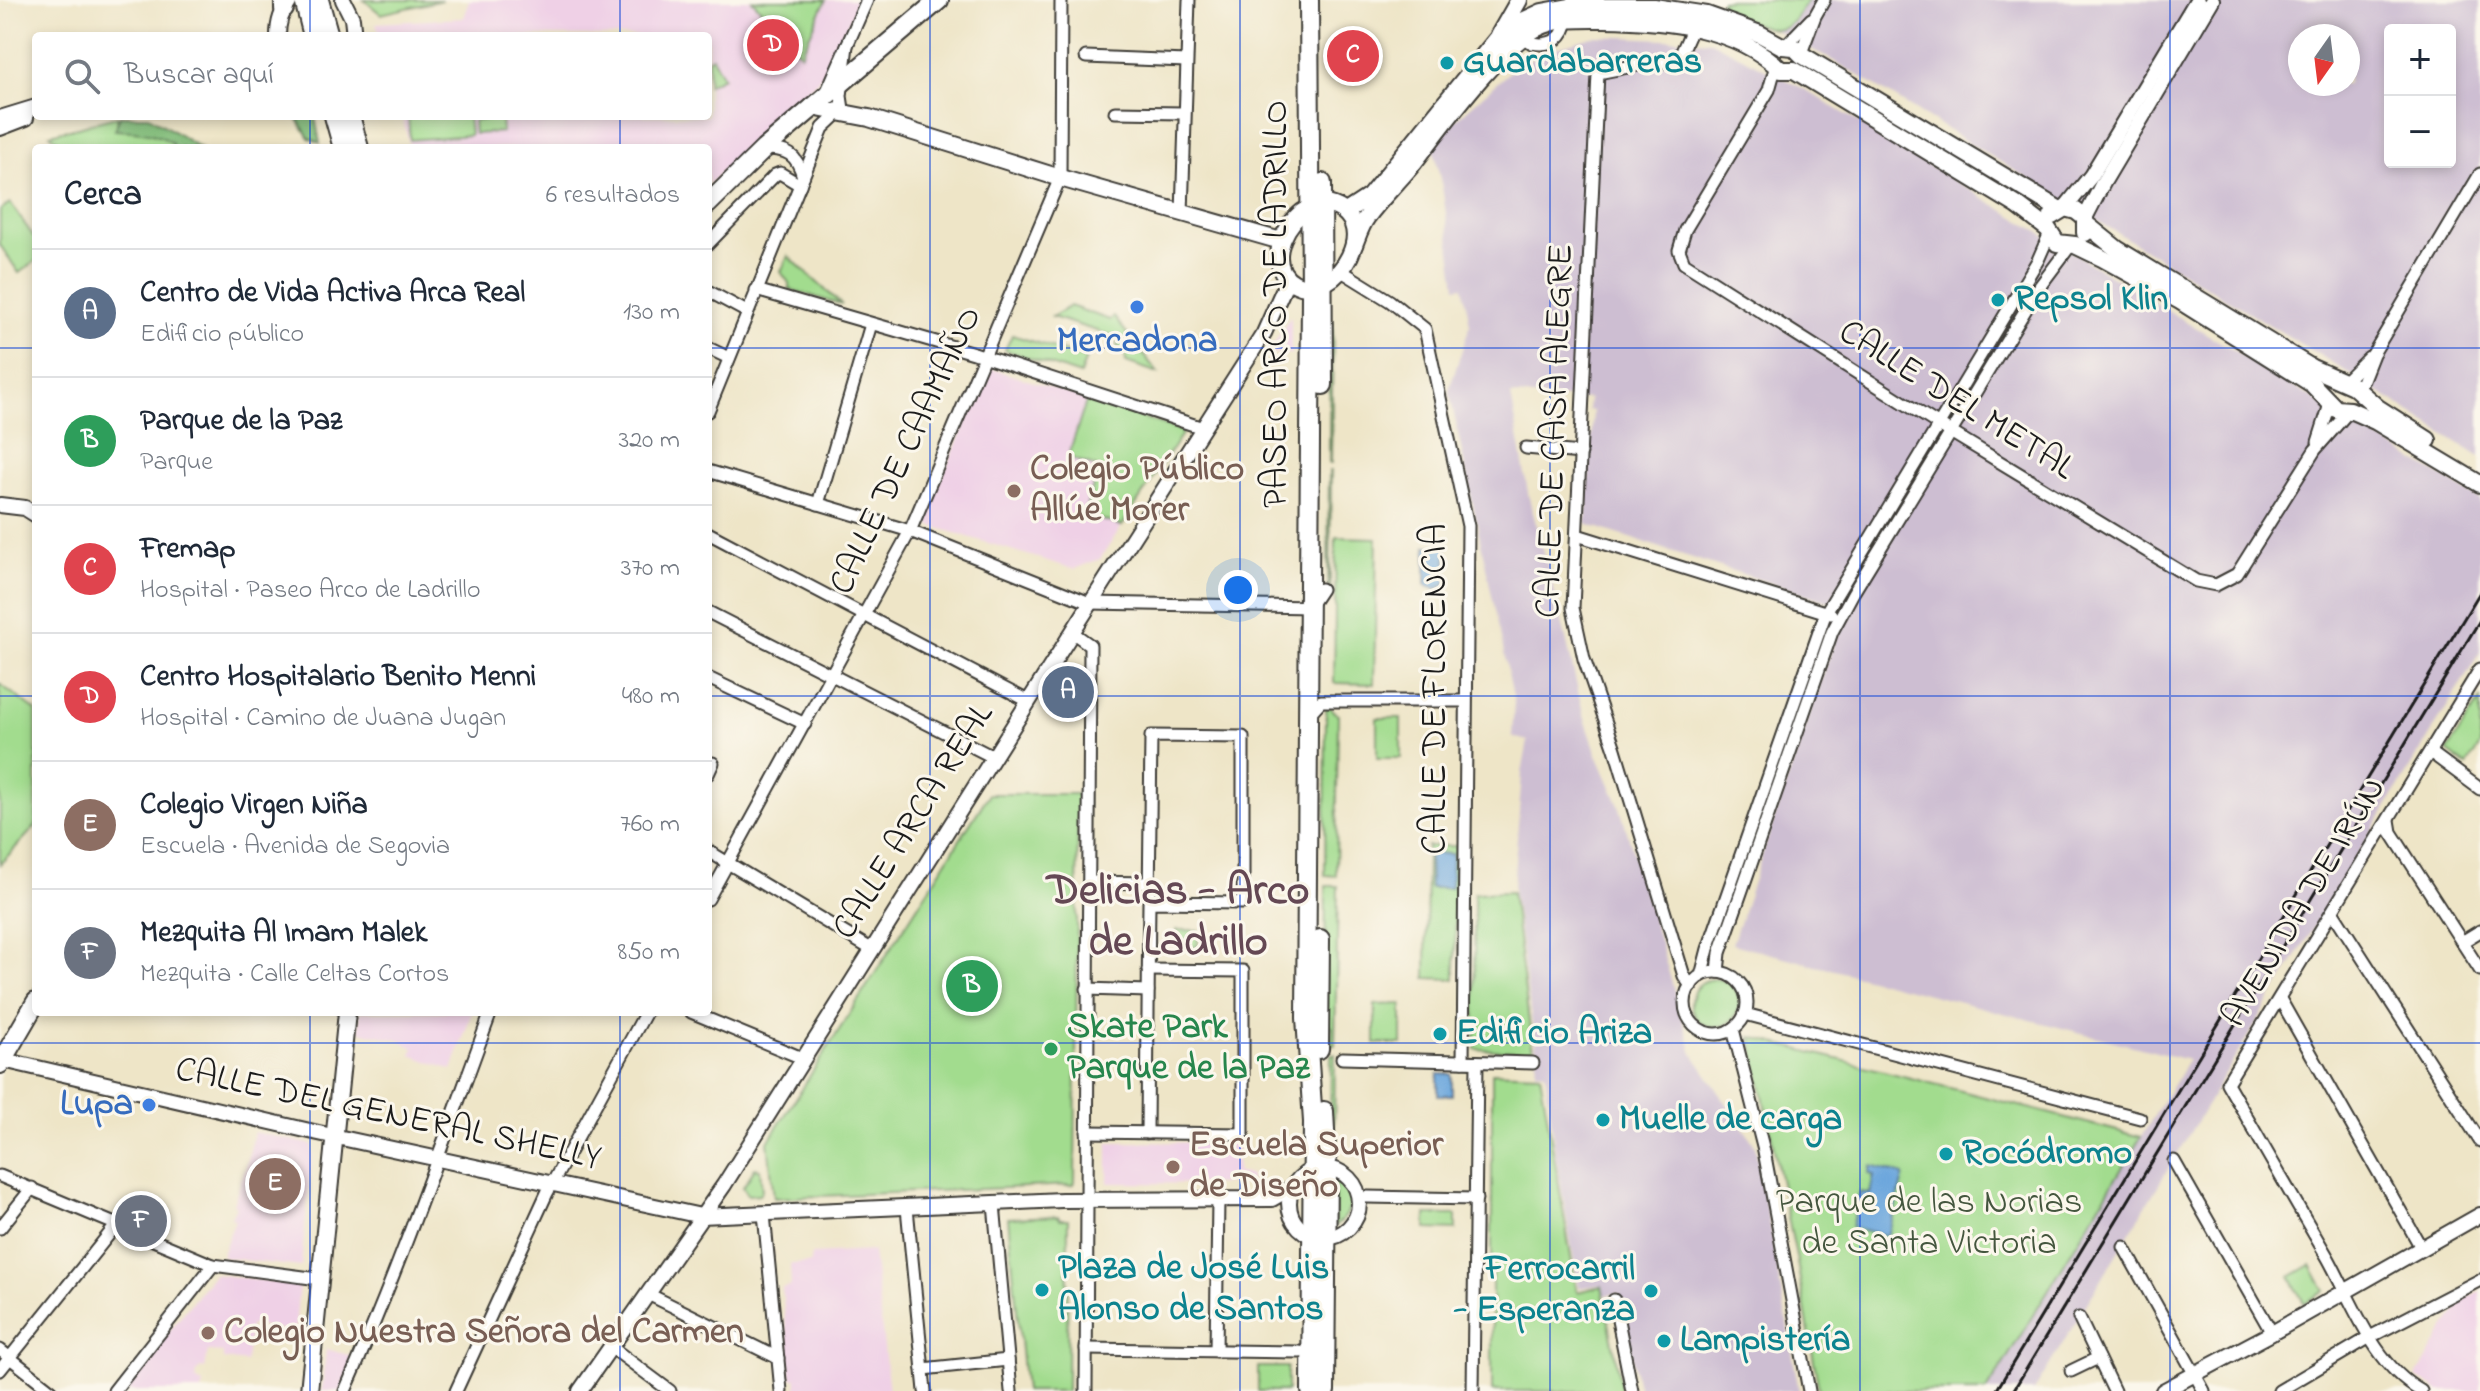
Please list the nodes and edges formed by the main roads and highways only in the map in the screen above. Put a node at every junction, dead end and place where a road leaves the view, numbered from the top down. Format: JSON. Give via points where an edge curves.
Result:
{"nodes":[{"id":1,"x":304,"y":0,"type":"edge"},
{"id":2,"x":319,"y":0,"type":"edge"},
{"id":3,"x":939,"y":0,"type":"edge"},
{"id":4,"x":1309,"y":0,"type":"edge"},
{"id":5,"x":1320,"y":0,"type":"edge"},
{"id":6,"x":1519,"y":0,"type":"edge"},
{"id":7,"x":1568,"y":9,"type":"edge"},
{"id":8,"x":1518,"y":30,"type":"junction"},
{"id":9,"x":312,"y":32,"type":"edge"},
{"id":10,"x":328,"y":32,"type":"edge"},
{"id":11,"x":1496,"y":40,"type":"junction"},
{"id":12,"x":1788,"y":59,"type":"junction"},
{"id":13,"x":819,"y":101,"type":"junction"},
{"id":14,"x":335,"y":120,"type":"edge"},
{"id":15,"x":351,"y":120,"type":"edge"},
{"id":16,"x":342,"y":144,"type":"edge"},
{"id":17,"x":358,"y":144,"type":"edge"},
{"id":18,"x":712,"y":200,"type":"edge"},
{"id":19,"x":1316,"y":205,"type":"junction"},
{"id":20,"x":2062,"y":209,"type":"junction"},
{"id":21,"x":1346,"y":212,"type":"junction"},
{"id":22,"x":2085,"y":221,"type":"junction"},
{"id":23,"x":2048,"y":232,"type":"junction"},
{"id":24,"x":1281,"y":241,"type":"junction"},
{"id":25,"x":1354,"y":245,"type":"junction"},
{"id":26,"x":2072,"y":246,"type":"junction"},
{"id":27,"x":1318,"y":286,"type":"junction"},
{"id":28,"x":2351,"y":387,"type":"junction"},
{"id":29,"x":2331,"y":401,"type":"junction"},
{"id":30,"x":2350,"y":410,"type":"junction"},
{"id":31,"x":2472,"y":471,"type":"edge"},
{"id":32,"x":2480,"y":484,"type":"edge"},
{"id":33,"x":1315,"y":708,"type":"junction"},
{"id":34,"x":32,"y":1009,"type":"edge"},
{"id":35,"x":342,"y":1016,"type":"edge"},
{"id":36,"x":342,"y":1016,"type":"edge"},
{"id":37,"x":1,"y":1061,"type":"edge"},
{"id":38,"x":331,"y":1135,"type":"junction"},
{"id":39,"x":1319,"y":1237,"type":"junction"},
{"id":40,"x":299,"y":1391,"type":"edge"},
{"id":41,"x":309,"y":1391,"type":"edge"},
{"id":42,"x":1311,"y":1391,"type":"edge"},
{"id":43,"x":1325,"y":1391,"type":"edge"}],
"edges":[{"from":1,"to":9,"type":"main road"},
{"from":2,"to":10,"type":"main road"},
{"from":3,"to":13,"type":"main road"},
{"from":4,"to":19,"type":"main road","name":"PASEO ARCO DE LADRILLO"},
{"from":5,"to":19,"type":"main road","name":"PASEO ARCO DE LADRILLO"},
{"from":6,"to":11,"type":"main road"},
{"from":7,"to":8,"type":"main road","via":[[1542,12]]},
{"from":7,"to":12,"type":"main road","via":[[1693,27]]},
{"from":7,"to":12,"type":"main road","via":[[1681,10],[1733,23]]},
{"from":8,"to":11,"type":"main road"},
{"from":8,"to":25,"type":"main road","via":[[1369,215]]},
{"from":11,"to":21,"type":"main road","via":[[1369,197]]},
{"from":12,"to":20,"type":"main road"},
{"from":12,"to":23,"type":"main road","via":[[2018,206]]},
{"from":13,"to":18,"type":"main road"},
{"from":13,"to":24,"type":"main road"},
{"from":14,"to":16,"type":"main road"},
{"from":15,"to":17,"type":"main road"},
{"from":19,"to":21,"type":"main road","via":[[1335,205]]},
{"from":19,"to":24,"type":"main road","via":[[1299,215]]},
{"from":19,"to":27,"type":"main road","name":"PASEO ARCO DE LADRILLO"},
{"from":20,"to":22,"type":"main road","via":[[2076,211]]},
{"from":20,"to":23,"type":"main road","via":[[2051,217]]},
{"from":21,"to":25,"type":"main road","via":[[1355,230]]},
{"from":22,"to":26,"type":"main road","via":[[2085,235]]},
{"from":22,"to":28,"type":"main road","via":[[2117,249]]},
{"from":23,"to":26,"type":"main road","via":[[2057,243]]},
{"from":24,"to":27,"type":"main road","via":[[1279,258],[1288,279]]},
{"from":25,"to":27,"type":"main road","via":[[1340,270]]},
{"from":26,"to":29,"type":"main road","via":[[2180,301],[2300,375]]},
{"from":27,"to":33,"type":"main road","name":"PASEO ARCO DE LADRILLO","via":[[1321,589]]},
{"from":27,"to":33,"type":"main road","name":"PASEO ARCO DE LADRILLO","via":[[1309,607]]},
{"from":28,"to":29,"type":"main road","via":[[2332,390]]},
{"from":28,"to":30,"type":"main road","via":[[2358,402]]},
{"from":28,"to":31,"type":"main road"},
{"from":29,"to":30,"type":"main road","via":[[2336,409]]},
{"from":30,"to":31,"type":"main road"},
{"from":31,"to":32,"type":"main road"},
{"from":33,"to":39,"type":"main road","name":"PASEO ARCO DE LADRILLO"},
{"from":34,"to":37,"type":"main road"},
{"from":35,"to":38,"type":"main road","via":[[345,1037]]},
{"from":36,"to":38,"type":"main road"},
{"from":38,"to":40,"type":"main road"},
{"from":38,"to":41,"type":"main road"},
{"from":39,"to":42,"type":"main road","name":"PASEO ARCO DE LADRILLO"},
{"from":39,"to":43,"type":"main road","name":"PASEO ARCO DE LADRILLO"}]}
